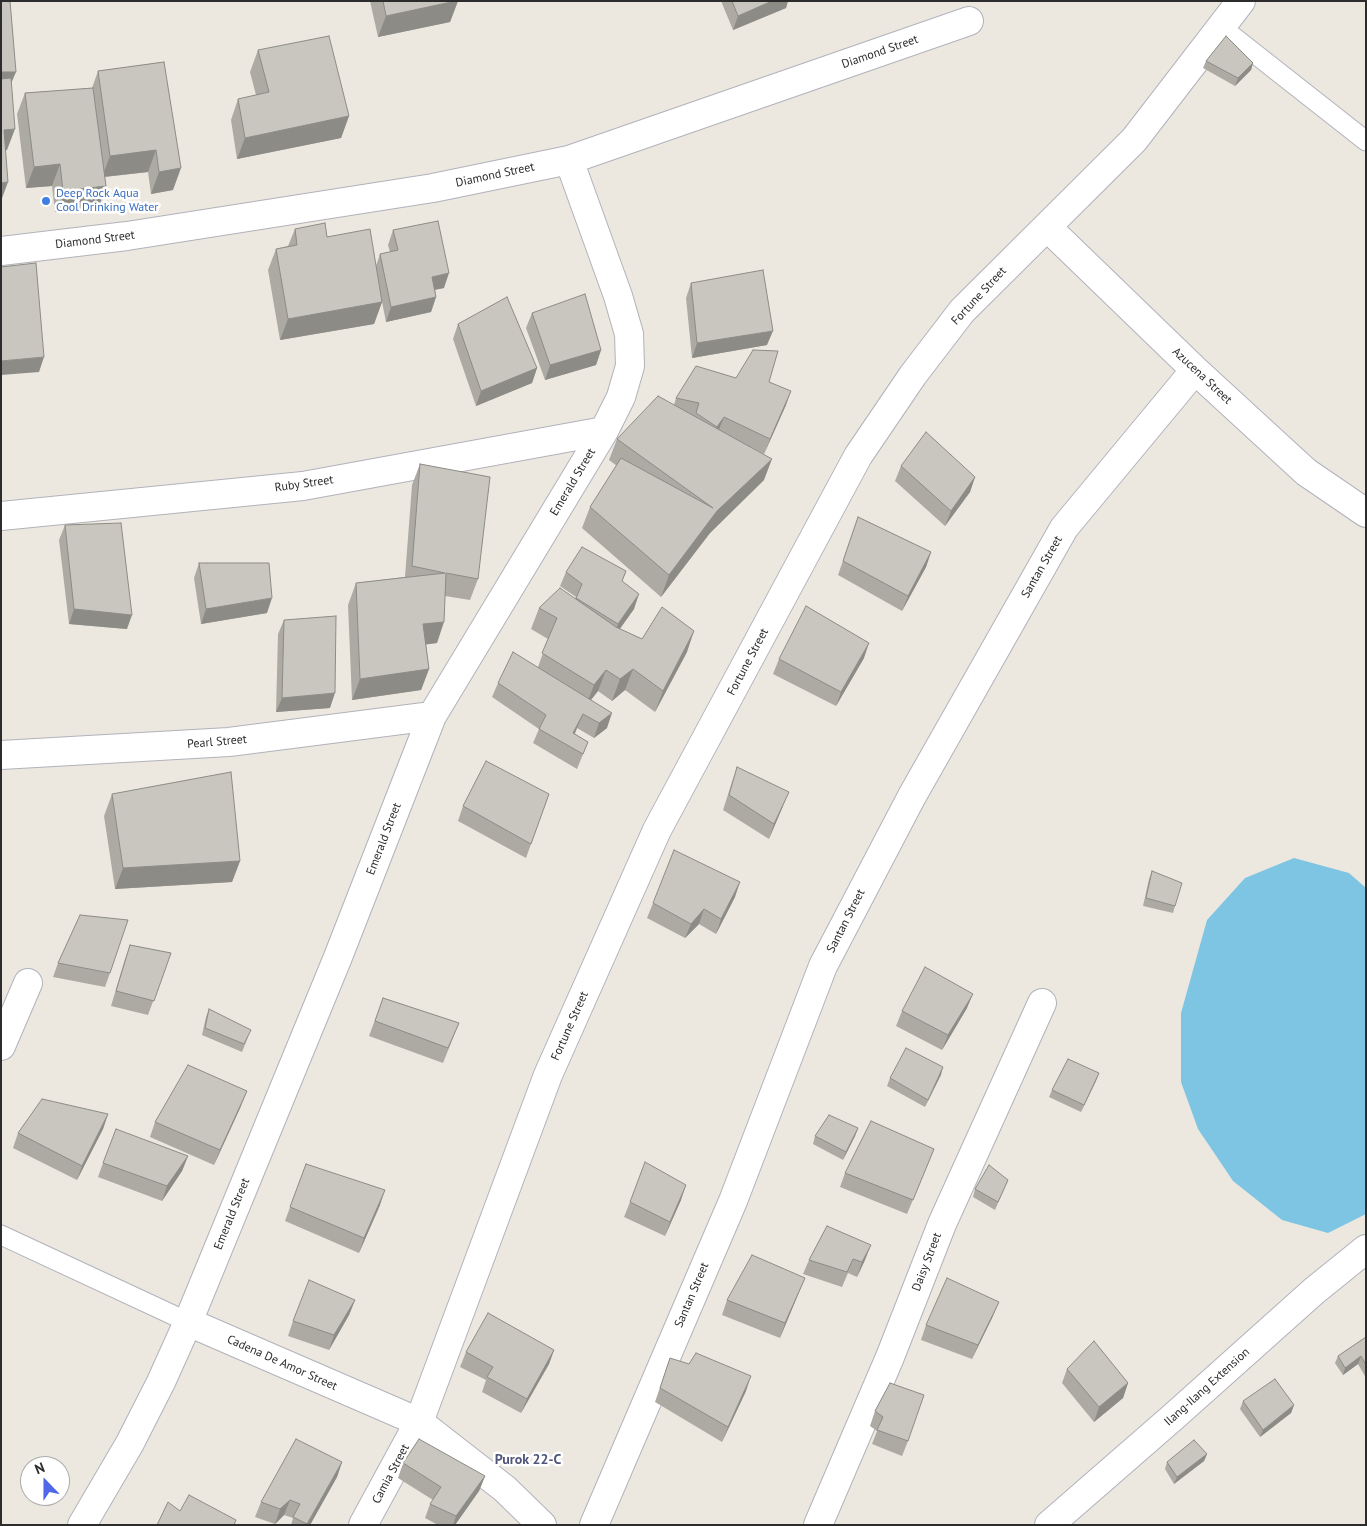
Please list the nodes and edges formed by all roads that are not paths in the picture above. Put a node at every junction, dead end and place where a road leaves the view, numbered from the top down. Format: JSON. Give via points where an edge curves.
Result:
{"nodes":[{"id":1,"x":1240,"y":1,"type":"edge"},
{"id":2,"x":969,"y":21,"type":"dead end"},
{"id":3,"x":1221,"y":28,"type":"junction"},
{"id":4,"x":1366,"y":141,"type":"edge"},
{"id":5,"x":569,"y":160,"type":"junction"},
{"id":6,"x":1047,"y":226,"type":"junction"},
{"id":7,"x":1,"y":251,"type":"edge"},
{"id":8,"x":1195,"y":370,"type":"junction"},
{"id":9,"x":604,"y":430,"type":"junction"},
{"id":10,"x":1366,"y":513,"type":"edge"},
{"id":11,"x":1,"y":516,"type":"edge"},
{"id":12,"x":432,"y":716,"type":"junction"},
{"id":13,"x":1,"y":755,"type":"edge"},
{"id":14,"x":28,"y":983,"type":"dead end"},
{"id":15,"x":1042,"y":1003,"type":"dead end"},
{"id":16,"x":1,"y":1046,"type":"edge"},
{"id":17,"x":1,"y":1236,"type":"edge"},
{"id":18,"x":1366,"y":1248,"type":"edge"},
{"id":19,"x":188,"y":1322,"type":"junction"},
{"id":20,"x":419,"y":1422,"type":"junction"},
{"id":21,"x":82,"y":1525,"type":"edge"},
{"id":22,"x":363,"y":1525,"type":"edge"},
{"id":23,"x":542,"y":1525,"type":"edge"},
{"id":24,"x":594,"y":1525,"type":"edge"},
{"id":25,"x":818,"y":1525,"type":"edge"},
{"id":26,"x":1049,"y":1525,"type":"edge"}],
"edges":[{"from":1,"to":3,"type":"street","name":"Fortune Street"},
{"from":2,"to":5,"type":"street","name":"Diamond Street"},
{"from":3,"to":4,"type":"lane"},
{"from":3,"to":6,"type":"street","name":"Fortune Street","via":[[1134,140]]},
{"from":5,"to":7,"type":"street","name":"Diamond Street","via":[[433,188],[127,236]]},
{"from":5,"to":9,"type":"street","name":"Emerald Street","via":[[629,334],[630,366],[621,398]]},
{"from":6,"to":8,"type":"street","name":"Azucena Street"},
{"from":6,"to":20,"type":"street","name":"Fortune Street","via":[[962,311],[913,375],[858,456],[658,830],[548,1074]]},
{"from":8,"to":10,"type":"street","name":"Azucena Street","via":[[1306,472]]},
{"from":8,"to":24,"type":"street","name":"Santan Street","via":[[1064,528],[867,881],[823,966],[733,1201]]},
{"from":9,"to":11,"type":"street","name":"Ruby Street","via":[[303,486]]},
{"from":9,"to":12,"type":"street","name":"Emerald Street"},
{"from":12,"to":13,"type":"street","name":"Pearl Street","via":[[229,742]]},
{"from":12,"to":19,"type":"street","name":"Emerald Street","via":[[338,957]]},
{"from":14,"to":16,"type":"street"},
{"from":15,"to":25,"type":"street","name":"Daisy Street","via":[[942,1224],[890,1357]]},
{"from":17,"to":19,"type":"lane","name":"Cadena De Amor Street"},
{"from":18,"to":26,"type":"street","name":"Ilang-Ilang Extension"},
{"from":19,"to":20,"type":"street","name":"Cadena De Amor Street"},
{"from":19,"to":21,"type":"street","name":"Emerald Street","via":[[130,1443]]},
{"from":20,"to":22,"type":"street","name":"Camia Street"},
{"from":20,"to":23,"type":"street","name":"Cadena De Amor Street","via":[[505,1489]]}]}
